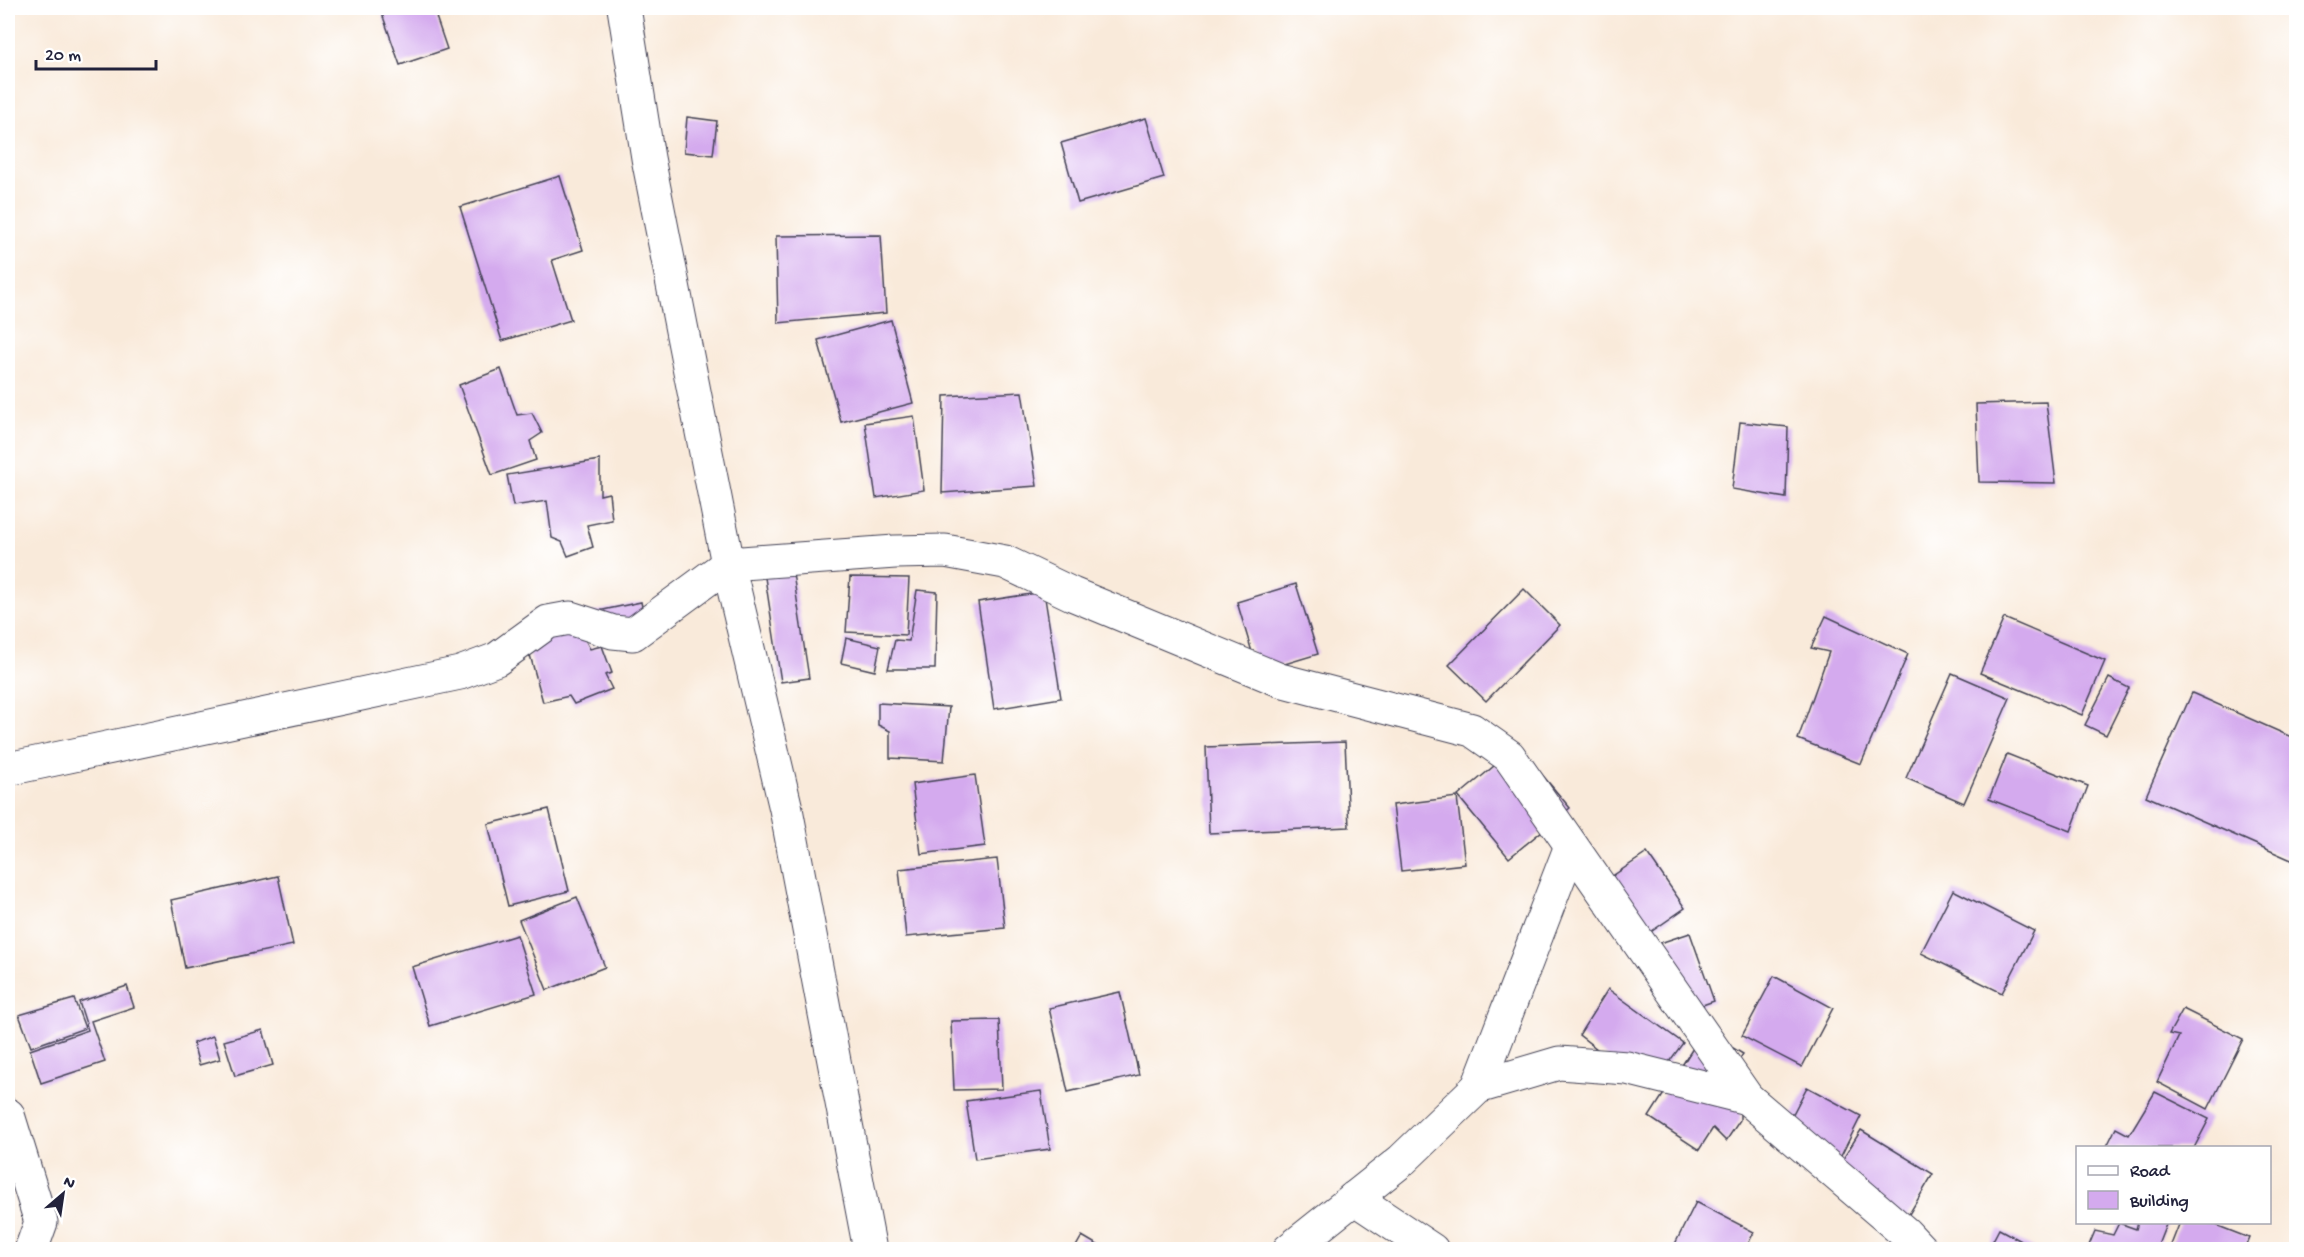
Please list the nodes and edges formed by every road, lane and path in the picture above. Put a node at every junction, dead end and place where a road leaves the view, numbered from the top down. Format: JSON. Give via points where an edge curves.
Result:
{"nodes":[{"id":1,"x":624,"y":8,"type":"edge"},
{"id":2,"x":728,"y":564,"type":"junction"},
{"id":3,"x":8,"y":769,"type":"edge"},
{"id":4,"x":1571,"y":846,"type":"junction"},
{"id":5,"x":1478,"y":1087,"type":"junction"},
{"id":6,"x":1747,"y":1098,"type":"junction"},
{"id":7,"x":8,"y":1115,"type":"edge"},
{"id":8,"x":1354,"y":1198,"type":"junction"},
{"id":9,"x":31,"y":1250,"type":"edge"},
{"id":10,"x":870,"y":1250,"type":"edge"},
{"id":11,"x":1289,"y":1250,"type":"edge"},
{"id":12,"x":1432,"y":1250,"type":"edge"},
{"id":13,"x":1921,"y":1250,"type":"edge"}],
"edges":[{"from":1,"to":2,"type":"street","via":[[648,158]]},
{"from":2,"to":3,"type":"street","via":[[633,634],[570,618],[548,622],[496,659],[460,673]]},
{"from":2,"to":4,"type":"street","via":[[905,552],[945,552],[1005,562],[1280,680],[1472,730],[1509,756]]},
{"from":2,"to":10,"type":"street","via":[[786,809]]},
{"from":4,"to":5,"type":"street"},
{"from":4,"to":6,"type":"street"},
{"from":5,"to":6,"type":"street","via":[[1559,1063],[1627,1068]]},
{"from":5,"to":8,"type":"street","via":[[1401,1161]]},
{"from":6,"to":13,"type":"street"},
{"from":7,"to":9,"type":"street","via":[[41,1222]]},
{"from":8,"to":11,"type":"street"},
{"from":8,"to":12,"type":"street"}]}
